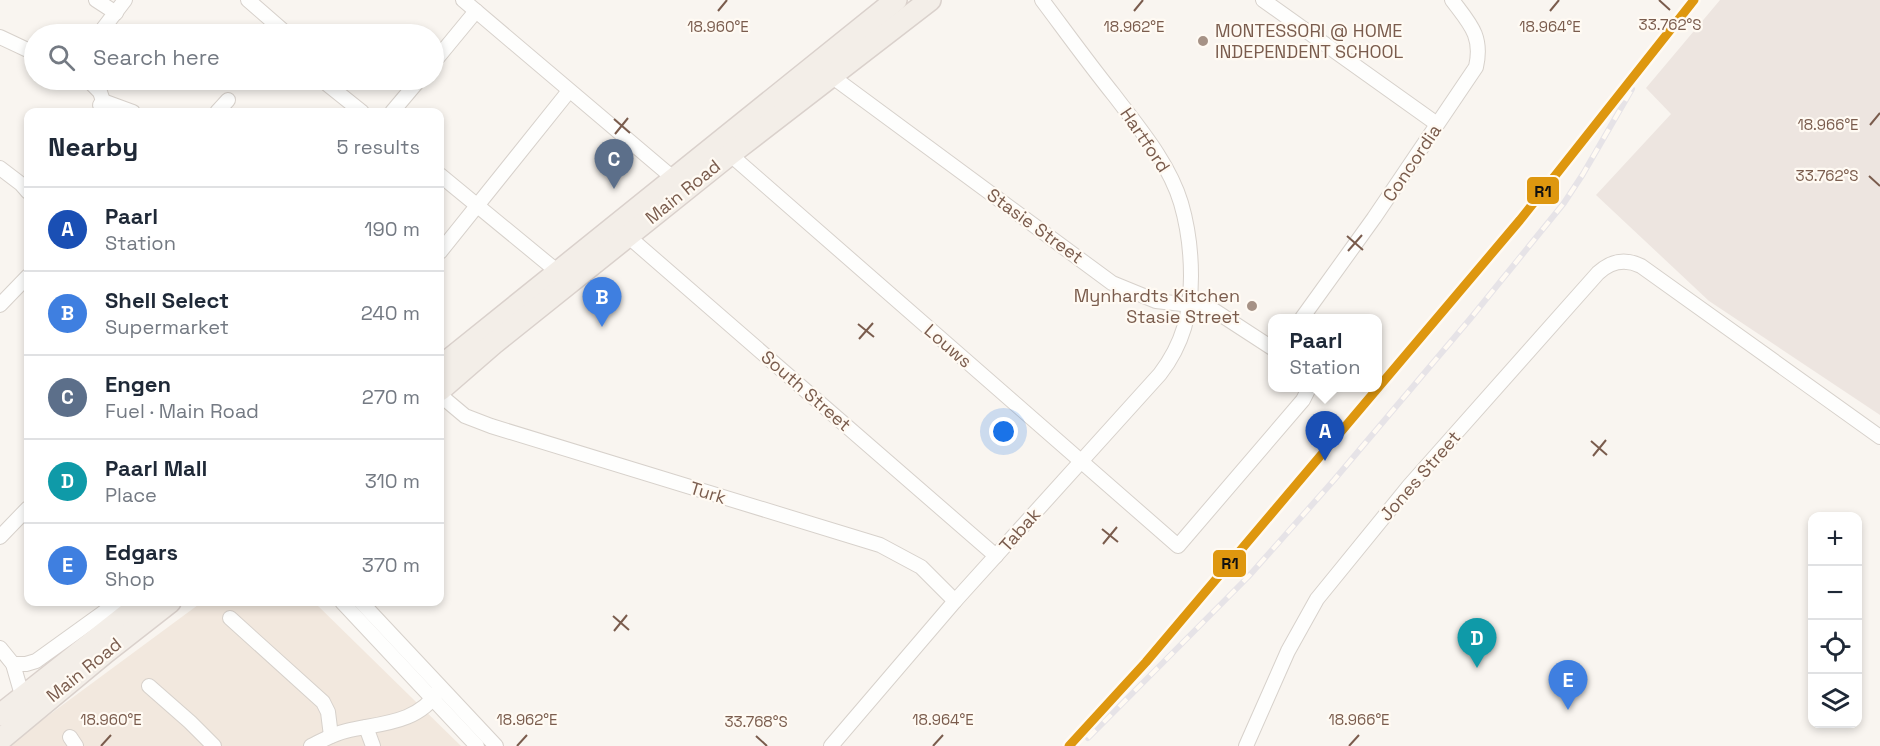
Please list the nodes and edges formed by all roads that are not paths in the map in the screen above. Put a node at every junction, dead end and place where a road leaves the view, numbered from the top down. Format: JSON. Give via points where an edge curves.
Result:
{"nodes":[{"id":1,"x":96,"y":0,"type":"edge"},
{"id":2,"x":125,"y":0,"type":"edge"},
{"id":3,"x":248,"y":0,"type":"edge"},
{"id":4,"x":464,"y":0,"type":"edge"},
{"id":5,"x":896,"y":0,"type":"edge"},
{"id":6,"x":930,"y":0,"type":"edge"},
{"id":7,"x":1042,"y":0,"type":"edge"},
{"id":8,"x":1263,"y":0,"type":"edge"},
{"id":9,"x":1452,"y":0,"type":"edge"},
{"id":10,"x":476,"y":11,"type":"junction"},
{"id":11,"x":116,"y":13,"type":"junction"},
{"id":12,"x":107,"y":24,"type":"edge"},
{"id":13,"x":112,"y":24,"type":"edge"},
{"id":14,"x":276,"y":24,"type":"edge"},
{"id":15,"x":0,"y":37,"type":"edge"},
{"id":16,"x":24,"y":48,"type":"edge"},
{"id":17,"x":444,"y":50,"type":"edge"},
{"id":18,"x":823,"y":70,"type":"junction"},
{"id":19,"x":98,"y":90,"type":"edge"},
{"id":20,"x":338,"y":90,"type":"edge"},
{"id":21,"x":411,"y":90,"type":"edge"},
{"id":22,"x":569,"y":91,"type":"junction"},
{"id":23,"x":228,"y":100,"type":"dead end"},
{"id":24,"x":101,"y":108,"type":"edge"},
{"id":25,"x":221,"y":108,"type":"edge"},
{"id":26,"x":358,"y":108,"type":"edge"},
{"id":27,"x":395,"y":108,"type":"edge"},
{"id":28,"x":1437,"y":124,"type":"junction"},
{"id":29,"x":724,"y":149,"type":"junction"},
{"id":30,"x":0,"y":168,"type":"edge"},
{"id":31,"x":444,"y":178,"type":"edge"},
{"id":32,"x":24,"y":183,"type":"edge"},
{"id":33,"x":680,"y":184,"type":"junction"},
{"id":34,"x":477,"y":206,"type":"junction"},
{"id":35,"x":622,"y":231,"type":"junction"},
{"id":36,"x":444,"y":247,"type":"edge"},
{"id":37,"x":558,"y":272,"type":"junction"},
{"id":38,"x":24,"y":280,"type":"edge"},
{"id":39,"x":1190,"y":304,"type":"junction"},
{"id":40,"x":0,"y":305,"type":"edge"},
{"id":41,"x":1305,"y":314,"type":"edge"},
{"id":42,"x":1268,"y":345,"type":"edge"},
{"id":43,"x":444,"y":384,"type":"edge"},
{"id":44,"x":444,"y":384,"type":"edge"},
{"id":45,"x":444,"y":386,"type":"edge"},
{"id":46,"x":1307,"y":392,"type":"edge"},
{"id":47,"x":1880,"y":437,"type":"edge"},
{"id":48,"x":1081,"y":462,"type":"junction"},
{"id":49,"x":24,"y":511,"type":"edge"},
{"id":50,"x":3,"y":529,"type":"edge"},
{"id":51,"x":996,"y":556,"type":"junction"},
{"id":52,"x":955,"y":601,"type":"junction"},
{"id":53,"x":112,"y":606,"type":"edge"},
{"id":54,"x":138,"y":606,"type":"edge"},
{"id":55,"x":164,"y":606,"type":"edge"},
{"id":56,"x":346,"y":606,"type":"edge"},
{"id":57,"x":364,"y":606,"type":"edge"},
{"id":58,"x":230,"y":618,"type":"dead end"},
{"id":59,"x":0,"y":648,"type":"edge"},
{"id":60,"x":13,"y":664,"type":"junction"},
{"id":61,"x":149,"y":686,"type":"dead end"},
{"id":62,"x":437,"y":692,"type":"junction"},
{"id":63,"x":26,"y":706,"type":"junction"},
{"id":64,"x":0,"y":715,"type":"edge"},
{"id":65,"x":366,"y":727,"type":"junction"},
{"id":66,"x":331,"y":736,"type":"junction"},
{"id":67,"x":1,"y":738,"type":"edge"},
{"id":68,"x":214,"y":746,"type":"edge"},
{"id":69,"x":312,"y":746,"type":"edge"},
{"id":70,"x":373,"y":746,"type":"edge"},
{"id":71,"x":477,"y":746,"type":"edge"},
{"id":72,"x":496,"y":746,"type":"edge"},
{"id":73,"x":831,"y":746,"type":"edge"},
{"id":74,"x":1246,"y":746,"type":"edge"}],
"edges":[{"from":1,"to":11,"type":"street"},
{"from":2,"to":11,"type":"street"},
{"from":3,"to":14,"type":"street"},
{"from":4,"to":10,"type":"street"},
{"from":5,"to":18,"type":"main road","name":"Main Road"},
{"from":6,"to":18,"type":"main road","name":"Main Road"},
{"from":7,"to":39,"type":"street","name":"Hartford","via":[[1143,133],[1175,186],[1191,253]]},
{"from":8,"to":28,"type":"street"},
{"from":9,"to":28,"type":"street","name":"Concordia","via":[[1472,26],[1479,52],[1469,80]]},
{"from":10,"to":17,"type":"street"},
{"from":10,"to":22,"type":"street"},
{"from":11,"to":12,"type":"street"},
{"from":11,"to":13,"type":"street"},
{"from":15,"to":16,"type":"street"},
{"from":18,"to":29,"type":"main road","name":"Main Road"},
{"from":18,"to":39,"type":"street","name":"Stasie Street","via":[[1112,283],[1156,301]]},
{"from":19,"to":24,"type":"street"},
{"from":20,"to":26,"type":"street"},
{"from":21,"to":27,"type":"street"},
{"from":22,"to":33,"type":"street"},
{"from":22,"to":34,"type":"street"},
{"from":23,"to":25,"type":"street"},
{"from":28,"to":41,"type":"street","name":"Concordia"},
{"from":29,"to":33,"type":"main road","name":"Main Road"},
{"from":29,"to":48,"type":"street","name":"Louws"},
{"from":30,"to":32,"type":"street"},
{"from":31,"to":34,"type":"street"},
{"from":33,"to":35,"type":"main road","name":"Main Road"},
{"from":34,"to":36,"type":"street"},
{"from":34,"to":37,"type":"street"},
{"from":35,"to":37,"type":"main road","name":"Main Road"},
{"from":35,"to":43,"type":"main road","name":"Main Road"},
{"from":35,"to":51,"type":"street","name":"South Street"},
{"from":37,"to":44,"type":"main road","name":"Main Road"},
{"from":38,"to":40,"type":"street"},
{"from":39,"to":42,"type":"street","name":"Stasie Street","via":[[1209,307]]},
{"from":39,"to":48,"type":"street","name":"Tabak","via":[[1185,330],[1168,363]]},
{"from":45,"to":52,"type":"street","name":"Turk","via":[[465,416],[490,426],[880,545],[921,567]]},
{"from":46,"to":48,"type":"street","name":"Louws","via":[[1178,546]]},
{"from":47,"to":74,"type":"street","name":"Jones Street","via":[[1646,270],[1634,263],[1611,264],[1598,273],[1410,486],[1327,586],[1288,651]]},
{"from":48,"to":51,"type":"street","name":"Tabak"},
{"from":49,"to":50,"type":"street"},
{"from":51,"to":52,"type":"street","name":"Tabak"},
{"from":52,"to":73,"type":"street","name":"Tabak"},
{"from":53,"to":60,"type":"street","name":"Main Road","via":[[36,661]]},
{"from":54,"to":63,"type":"main road","name":"Main Road"},
{"from":55,"to":63,"type":"main road","name":"Main Road"},
{"from":56,"to":62,"type":"street"},
{"from":57,"to":62,"type":"street"},
{"from":58,"to":66,"type":"street","via":[[323,702]]},
{"from":59,"to":60,"type":"street"},
{"from":60,"to":63,"type":"street"},
{"from":61,"to":68,"type":"street"},
{"from":62,"to":65,"type":"street","via":[[408,717]]},
{"from":62,"to":71,"type":"street"},
{"from":62,"to":72,"type":"street"},
{"from":63,"to":64,"type":"main road","name":"Main Road"},
{"from":63,"to":67,"type":"main road","name":"Main Road"},
{"from":65,"to":66,"type":"street"},
{"from":65,"to":70,"type":"street"},
{"from":66,"to":69,"type":"street"}]}
